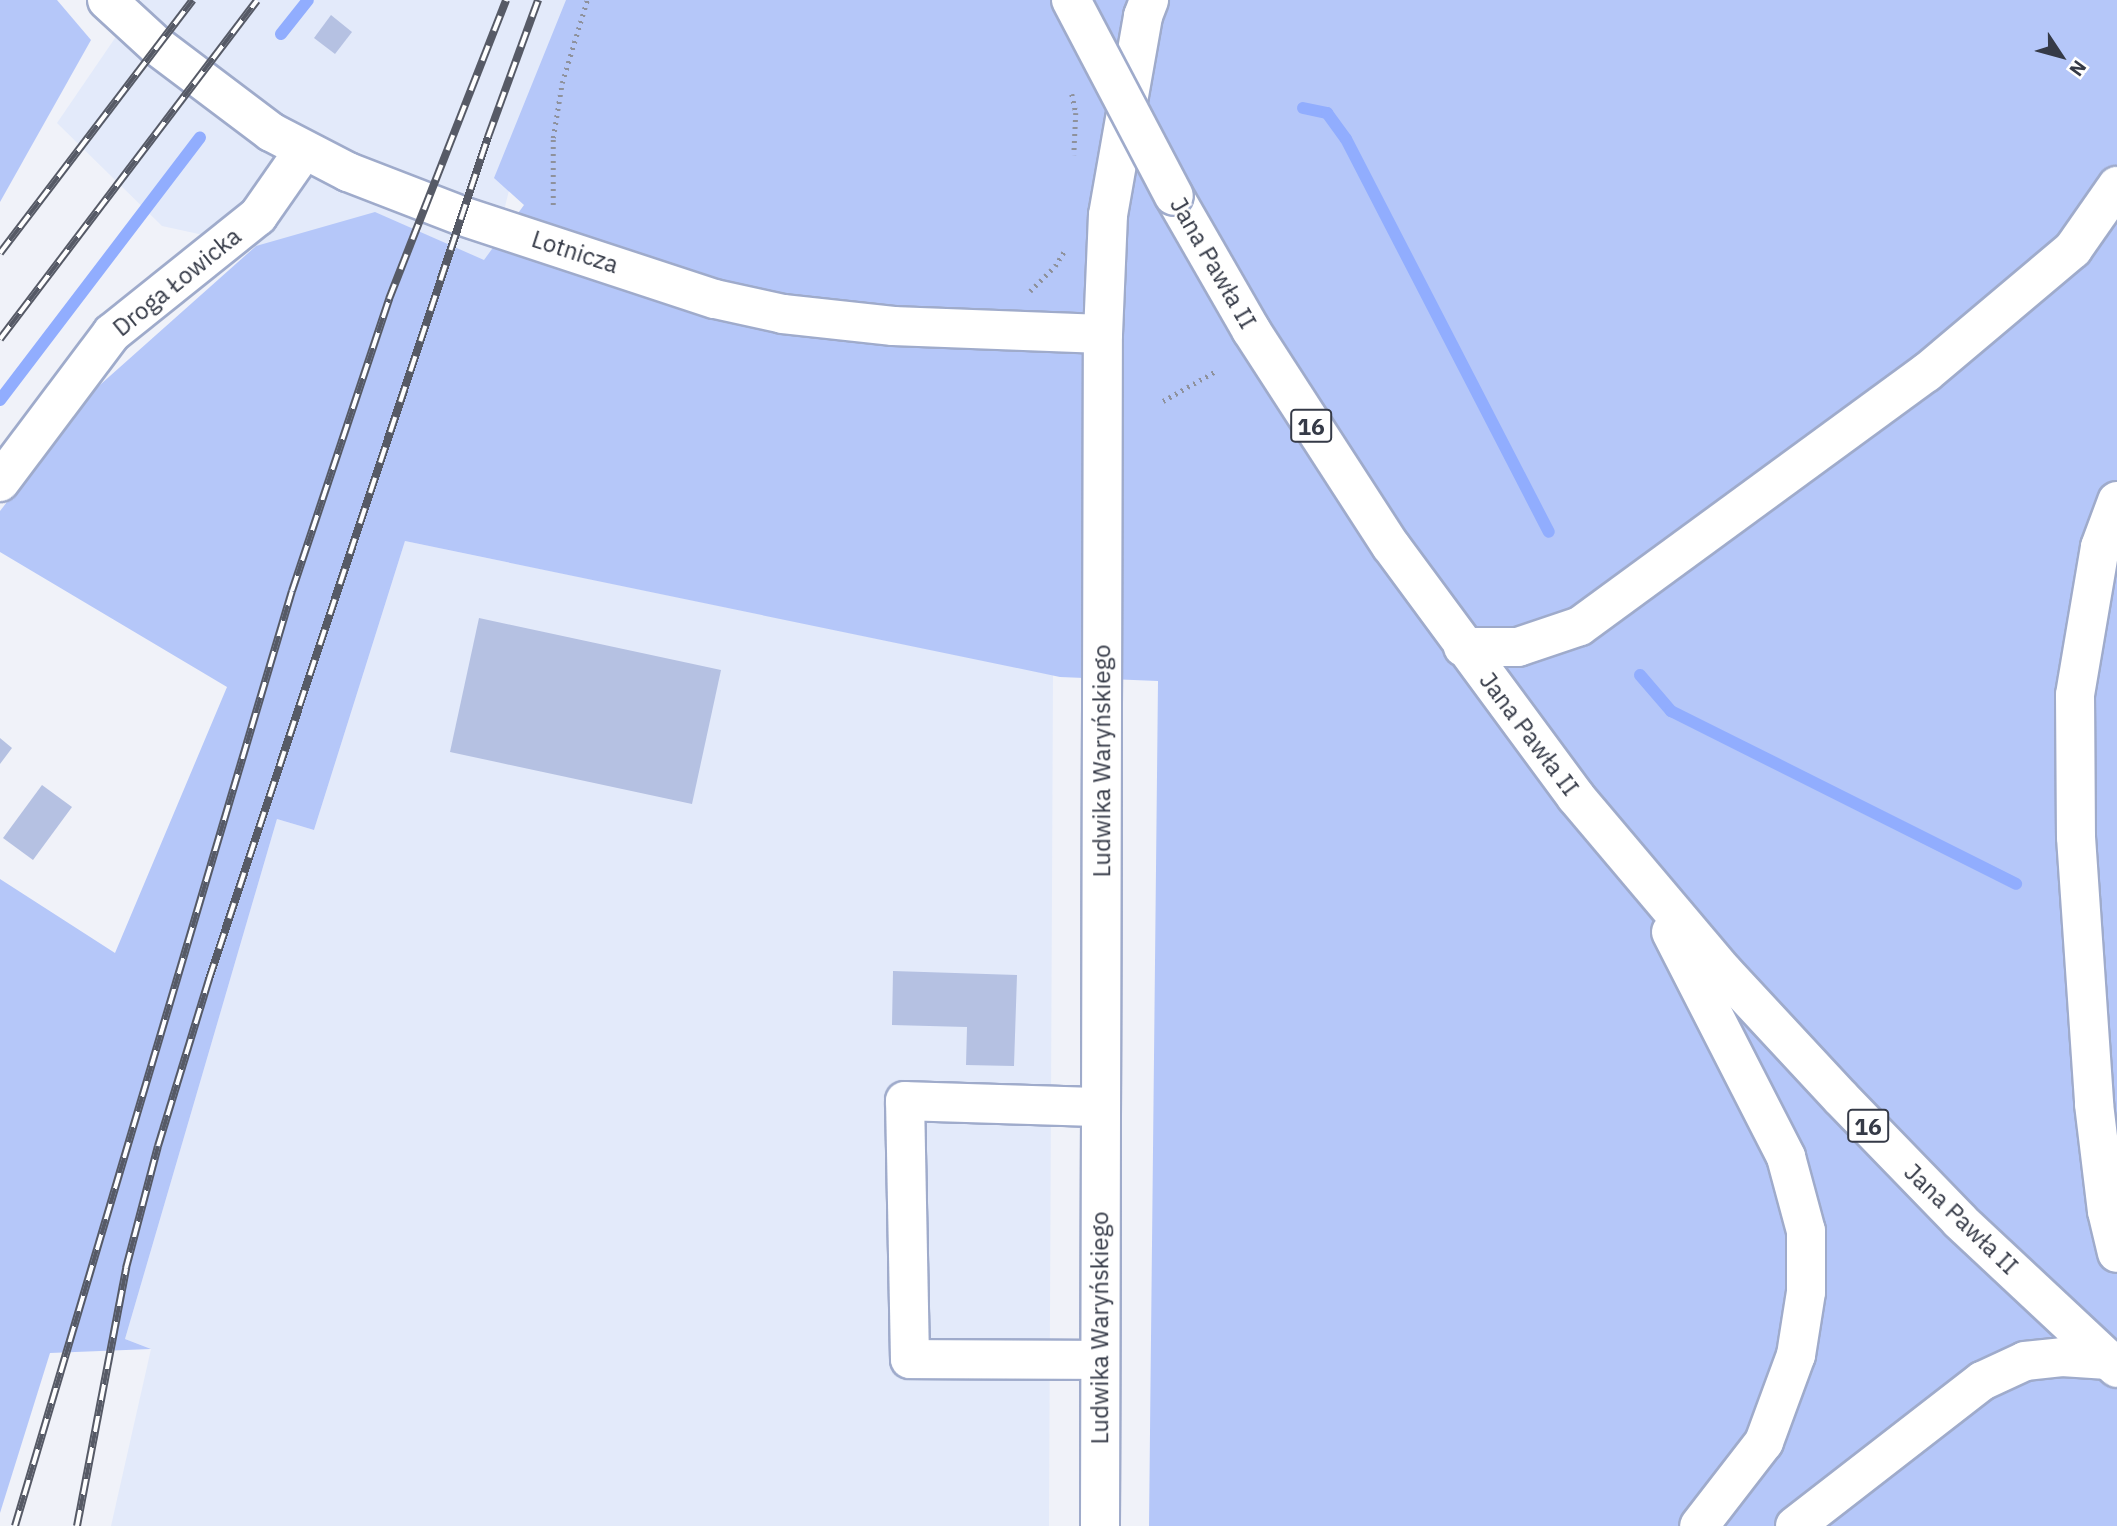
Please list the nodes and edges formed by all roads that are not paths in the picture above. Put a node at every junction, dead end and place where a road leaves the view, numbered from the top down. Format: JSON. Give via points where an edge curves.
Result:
{"nodes":[{"id":1,"x":107,"y":0,"type":"edge"},
{"id":2,"x":1071,"y":0,"type":"edge"},
{"id":3,"x":1149,"y":0,"type":"edge"},
{"id":4,"x":304,"y":150,"type":"junction"},
{"id":5,"x":2117,"y":186,"type":"edge"},
{"id":6,"x":1103,"y":334,"type":"junction"},
{"id":7,"x":0,"y":482,"type":"edge"},
{"id":8,"x":2117,"y":501,"type":"edge"},
{"id":9,"x":1463,"y":647,"type":"junction"},
{"id":10,"x":1643,"y":877,"type":"junction"},
{"id":11,"x":1101,"y":1107,"type":"junction"},
{"id":12,"x":2117,"y":1253,"type":"edge"},
{"id":13,"x":1100,"y":1360,"type":"junction"},
{"id":14,"x":2113,"y":1364,"type":"edge"},
{"id":15,"x":1100,"y":1526,"type":"edge"},
{"id":16,"x":1699,"y":1526,"type":"edge"},
{"id":17,"x":1794,"y":1526,"type":"edge"}],
"edges":[{"from":1,"to":4,"type":"main road","name":"Lotnicza","via":[[178,62],[263,126]]},
{"from":2,"to":9,"type":"main road","name":"Jana Pawła II","number":"16","bridge":true,"via":[[1154,160],[1251,331]]},
{"from":3,"to":6,"type":"main road","name":"Ludwika Waryńskiego","via":[[1108,215]]},
{"from":4,"to":6,"type":"main road","name":"Lotnicza","via":[[425,203],[715,299],[783,314],[893,326]]},
{"from":4,"to":7,"type":"main road","name":"Droga Łowicka","via":[[258,216],[112,334]]},
{"from":5,"to":9,"type":"main road","via":[[2073,249],[1926,373],[1580,626],[1518,647]]},
{"from":6,"to":11,"type":"main road","name":"Ludwika Waryńskiego"},
{"from":8,"to":12,"type":"main road","via":[[2100,547],[2075,708],[2076,837],[2094,1104]]},
{"from":9,"to":10,"type":"main road","name":"Jana Pawła II","number":"16"},
{"from":10,"to":14,"type":"main road","name":"Jana Pawła II","number":"16","via":[[1850,1107],[1961,1221]]},
{"from":10,"to":16,"type":"main road","via":[[1786,1157],[1806,1231],[1805,1292],[1796,1355],[1787,1380],[1764,1442]]},
{"from":11,"to":13,"type":"main road","name":"Ludwika Waryńskiego"},
{"from":11,"to":13,"type":"main road","via":[[905,1101],[910,1359]]},
{"from":13,"to":15,"type":"main road","name":"Ludwika Waryńskiego"},
{"from":14,"to":17,"type":"main road","via":[[2062,1357],[2025,1361],[1982,1381]]}]}
